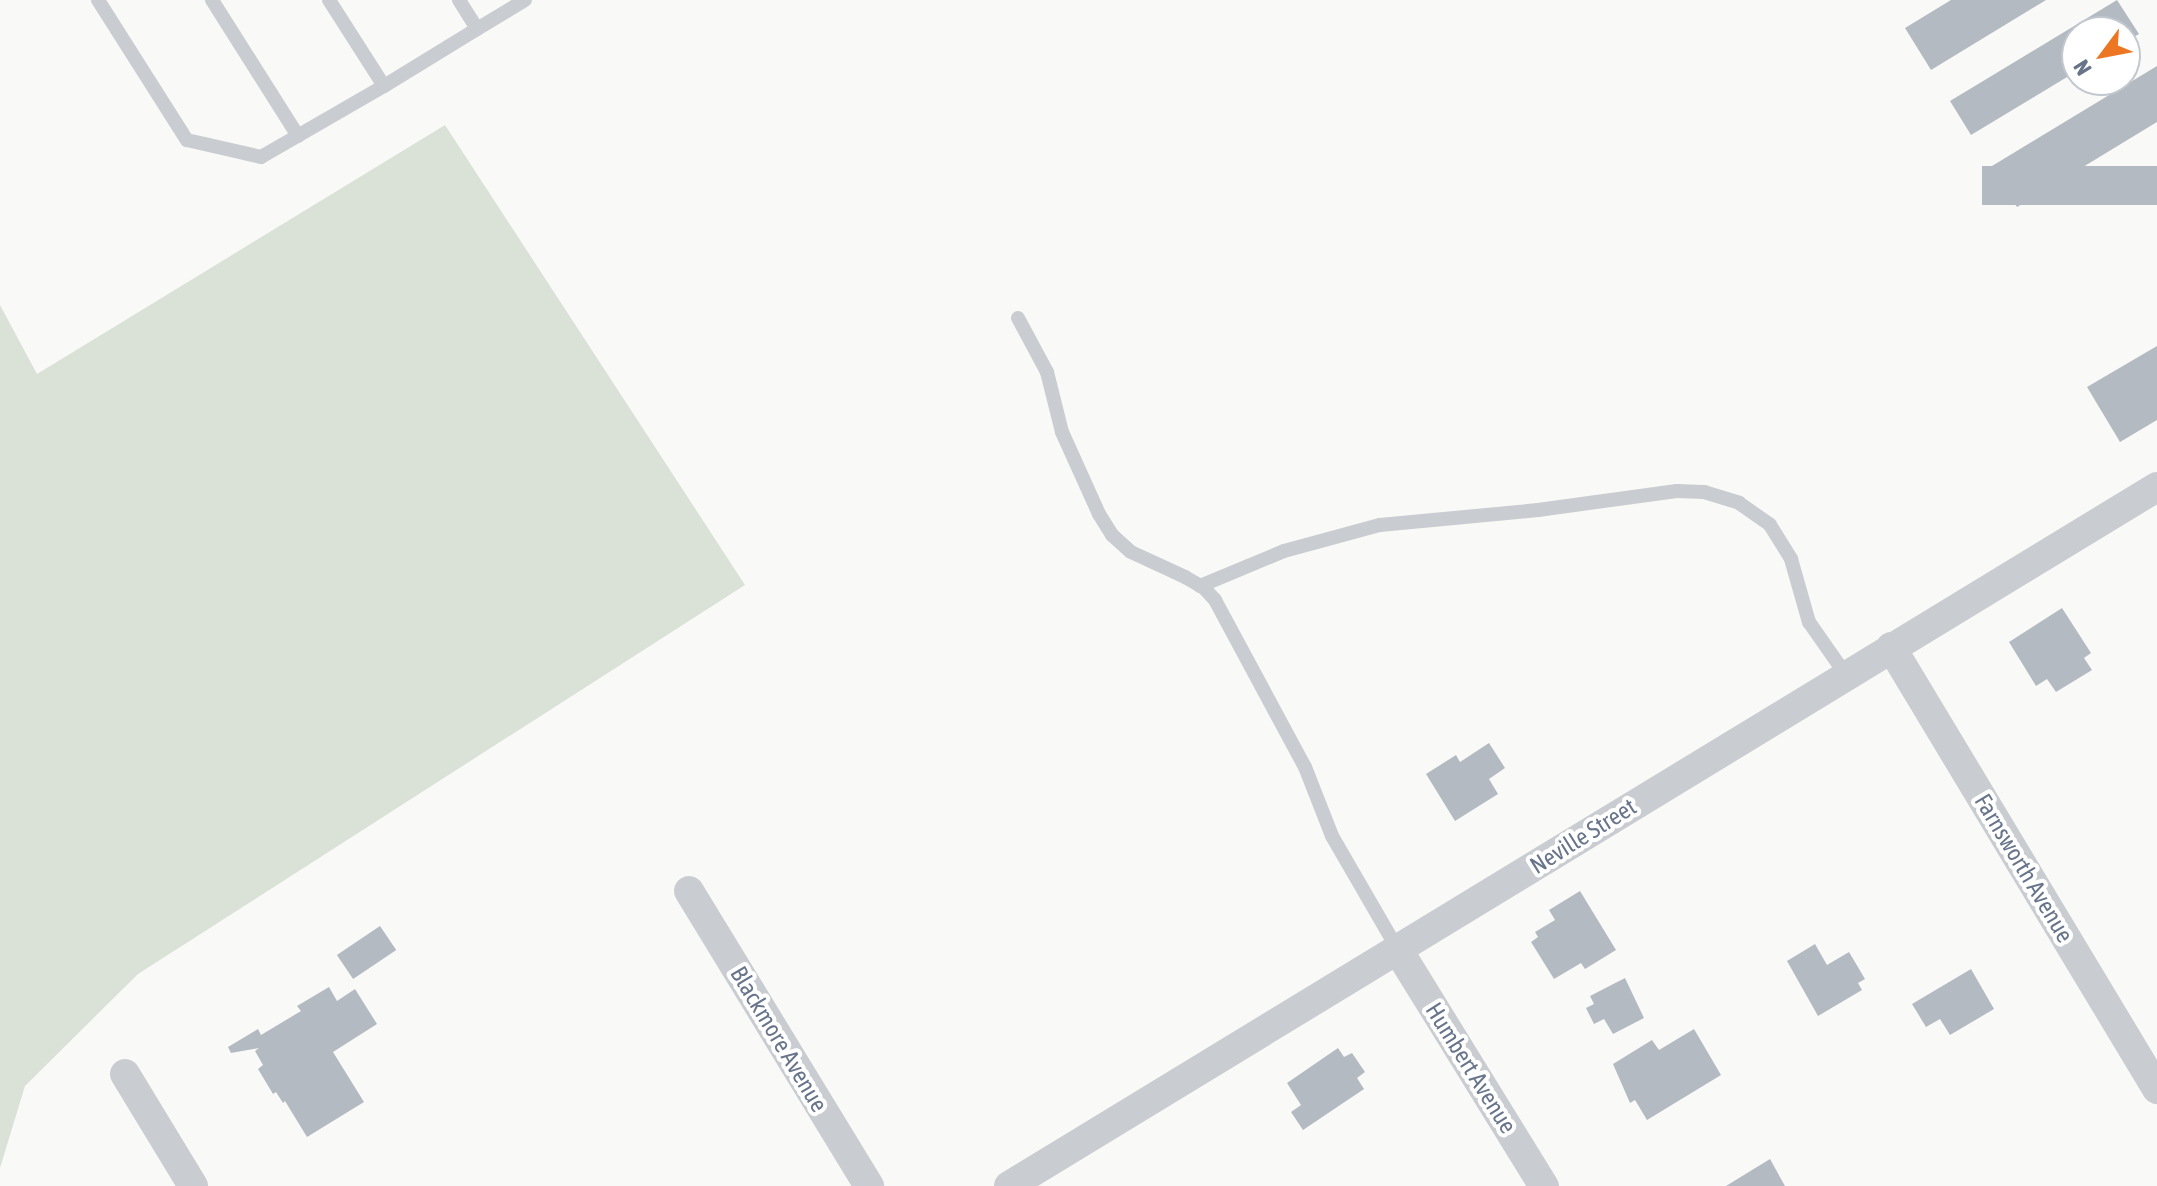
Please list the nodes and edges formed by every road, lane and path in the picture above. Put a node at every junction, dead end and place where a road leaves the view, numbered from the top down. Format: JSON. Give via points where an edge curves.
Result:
{"nodes":[{"id":1,"x":98,"y":0,"type":"edge"},
{"id":2,"x":212,"y":0,"type":"edge"},
{"id":3,"x":329,"y":0,"type":"edge"},
{"id":4,"x":459,"y":0,"type":"edge"},
{"id":5,"x":525,"y":0,"type":"edge"},
{"id":6,"x":477,"y":29,"type":"junction"},
{"id":7,"x":384,"y":86,"type":"junction"},
{"id":8,"x":298,"y":136,"type":"junction"},
{"id":9,"x":1018,"y":318,"type":"dead end"},
{"id":10,"x":2157,"y":487,"type":"edge"},
{"id":11,"x":1200,"y":586,"type":"junction"},
{"id":12,"x":1891,"y":647,"type":"junction"},
{"id":13,"x":1846,"y":675,"type":"junction"},
{"id":14,"x":689,"y":891,"type":"dead end"},
{"id":15,"x":1398,"y":950,"type":"junction"},
{"id":16,"x":125,"y":1074,"type":"dead end"},
{"id":17,"x":2157,"y":1089,"type":"edge"},
{"id":18,"x":193,"y":1186,"type":"edge"},
{"id":19,"x":869,"y":1186,"type":"edge"},
{"id":20,"x":1009,"y":1186,"type":"edge"},
{"id":21,"x":1544,"y":1186,"type":"edge"}],
"edges":[{"from":1,"to":8,"type":"lane","via":[[187,140],[261,157]]},
{"from":2,"to":8,"type":"lane"},
{"from":3,"to":7,"type":"lane"},
{"from":4,"to":6,"type":"lane"},
{"from":5,"to":6,"type":"lane"},
{"from":6,"to":7,"type":"lane"},
{"from":7,"to":8,"type":"lane"},
{"from":9,"to":11,"type":"lane","via":[[1040,355],[1062,432],[1112,535],[1131,552]]},
{"from":10,"to":12,"type":"street","name":"Neville Street"},
{"from":11,"to":13,"type":"lane","via":[[1298,546],[1380,525],[1704,492],[1739,503],[1770,525],[1791,559],[1809,622]]},
{"from":11,"to":15,"type":"lane","via":[[1215,600],[1283,724],[1332,836]]},
{"from":12,"to":13,"type":"street","name":"Neville Street"},
{"from":12,"to":17,"type":"street","name":"Farnsworth Avenue"},
{"from":13,"to":15,"type":"street","name":"Neville Street"},
{"from":14,"to":19,"type":"street","name":"Blackmore Avenue"},
{"from":15,"to":20,"type":"street","name":"Neville Street"},
{"from":15,"to":21,"type":"street","name":"Humbert Avenue"},
{"from":16,"to":18,"type":"street"}]}
